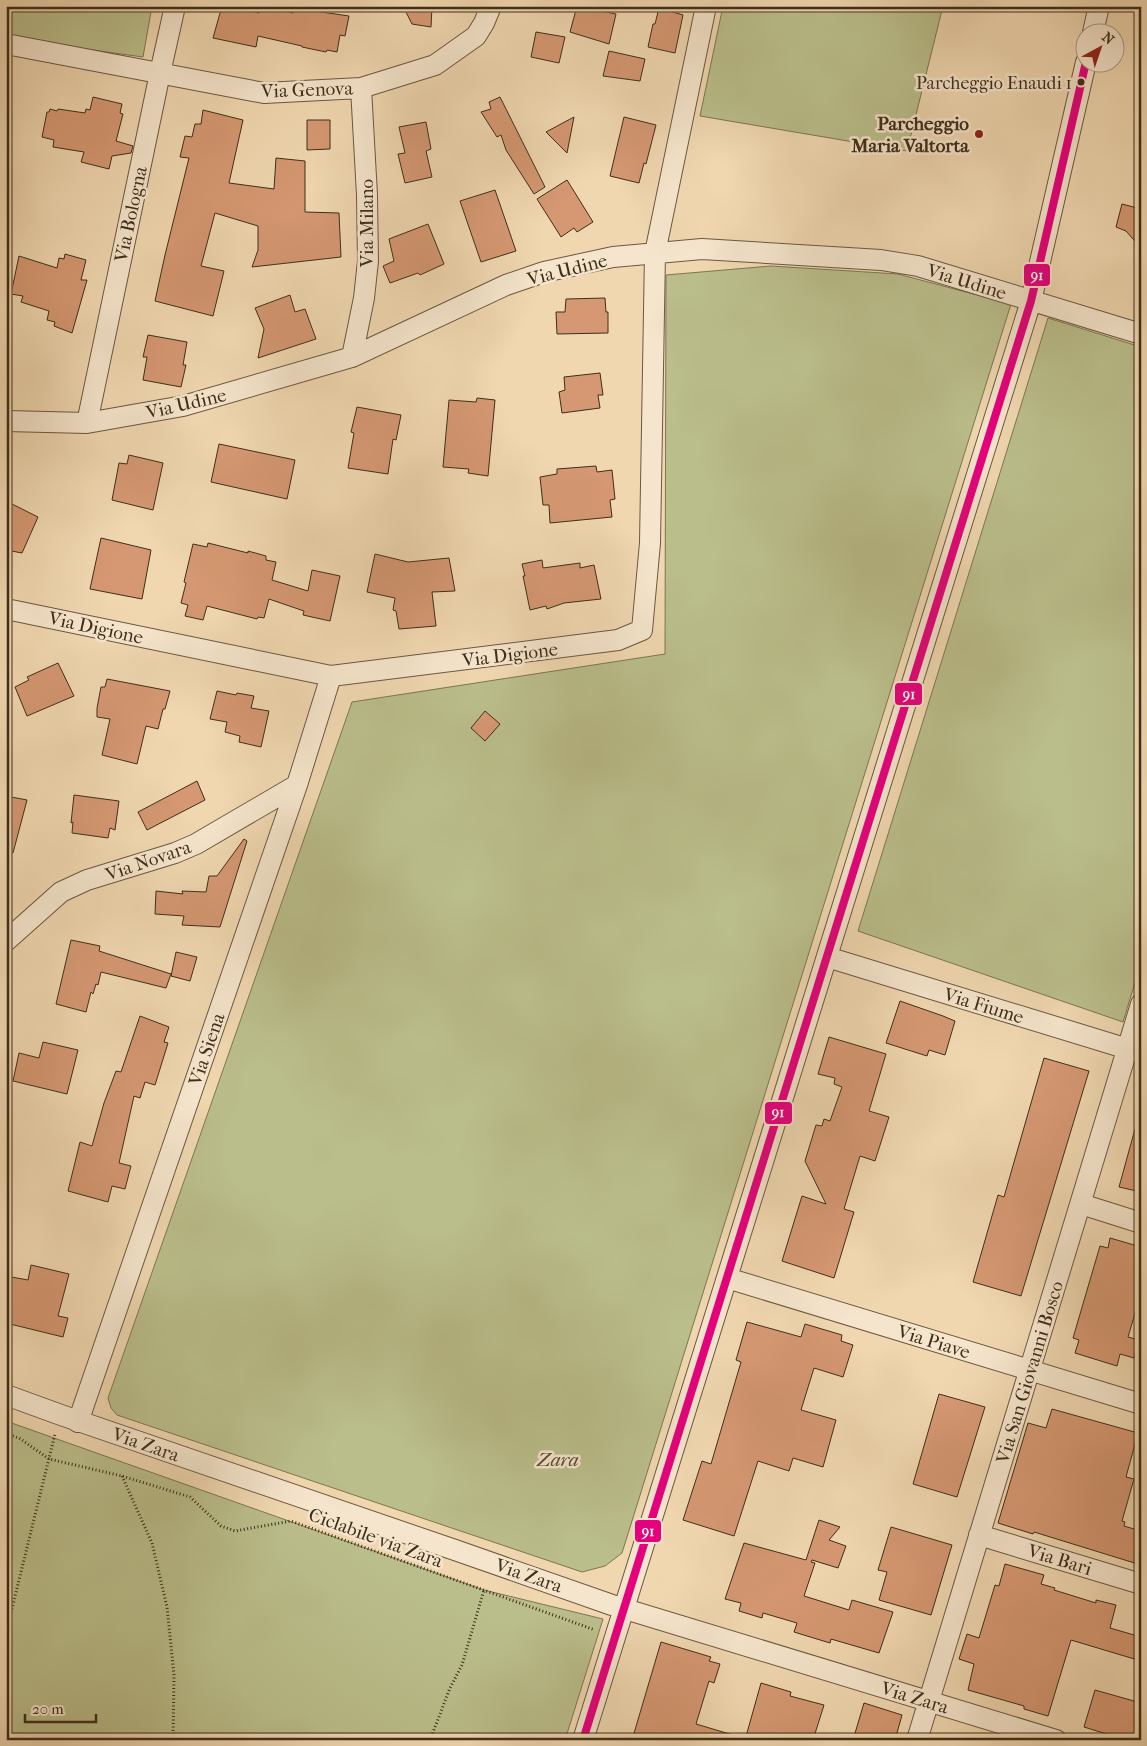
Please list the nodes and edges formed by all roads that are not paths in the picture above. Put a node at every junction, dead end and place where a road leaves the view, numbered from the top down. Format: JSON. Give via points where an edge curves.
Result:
{"nodes":[{"id":1,"x":175,"y":6,"type":"edge"},
{"id":2,"x":491,"y":6,"type":"edge"},
{"id":3,"x":706,"y":6,"type":"edge"},
{"id":4,"x":1099,"y":6,"type":"edge"},
{"id":5,"x":1095,"y":22,"type":"edge"},
{"id":6,"x":6,"y":44,"type":"edge"},
{"id":7,"x":1084,"y":72,"type":"edge"},
{"id":8,"x":160,"y":73,"type":"junction"},
{"id":9,"x":361,"y":88,"type":"junction"},
{"id":10,"x":655,"y":253,"type":"junction"},
{"id":11,"x":1031,"y":301,"type":"junction"},
{"id":12,"x":1141,"y":334,"type":"edge"},
{"id":13,"x":352,"y":356,"type":"junction"},
{"id":14,"x":6,"y":421,"type":"edge"},
{"id":15,"x":87,"y":423,"type":"junction"},
{"id":16,"x":6,"y":608,"type":"edge"},
{"id":17,"x":331,"y":676,"type":"junction"},
{"id":18,"x":297,"y":785,"type":"junction"},
{"id":19,"x":6,"y":941,"type":"edge"},
{"id":20,"x":827,"y":957,"type":"junction"},
{"id":21,"x":1141,"y":1004,"type":"edge"},
{"id":22,"x":1134,"y":1051,"type":"edge"},
{"id":23,"x":1081,"y":1204,"type":"junction"},
{"id":24,"x":1141,"y":1223,"type":"edge"},
{"id":25,"x":727,"y":1278,"type":"junction"},
{"id":26,"x":1029,"y":1370,"type":"junction"},
{"id":27,"x":6,"y":1395,"type":"edge"},
{"id":28,"x":1141,"y":1404,"type":"edge"},
{"id":29,"x":70,"y":1419,"type":"junction"},
{"id":30,"x":979,"y":1535,"type":"junction"},
{"id":31,"x":1141,"y":1584,"type":"edge"},
{"id":32,"x":624,"y":1609,"type":"junction"},
{"id":33,"x":928,"y":1701,"type":"junction"},
{"id":34,"x":583,"y":1740,"type":"edge"},
{"id":35,"x":917,"y":1740,"type":"edge"},
{"id":36,"x":1056,"y":1740,"type":"edge"}],
"edges":[{"from":1,"to":8,"type":"street","name":"Via Bologna"},
{"from":2,"to":9,"type":"street","name":"Via Genova","via":[[476,36],[440,62]]},
{"from":3,"to":10,"type":"street"},
{"from":4,"to":5,"type":"street"},
{"from":6,"to":8,"type":"street","name":"Via Genova"},
{"from":7,"to":11,"type":"street"},
{"from":8,"to":9,"type":"street","name":"Via Genova","via":[[264,93]]},
{"from":8,"to":15,"type":"street","name":"Via Bologna"},
{"from":9,"to":13,"type":"street","name":"Via Milano","via":[[368,261]]},
{"from":10,"to":11,"type":"street","name":"Via Udine","via":[[702,249],[881,260],[918,266]]},
{"from":10,"to":13,"type":"street","name":"Via Udine","via":[[613,257],[544,272],[486,294]]},
{"from":10,"to":17,"type":"street","name":"Via Digione","via":[[650,543],[642,630],[618,640]]},
{"from":11,"to":12,"type":"street","name":"Via Udine"},
{"from":11,"to":20,"type":"street"},
{"from":13,"to":15,"type":"street","name":"Via Udine","via":[[183,406]]},
{"from":14,"to":15,"type":"street","name":"Via Udine"},
{"from":16,"to":17,"type":"street","name":"Via Digione"},
{"from":17,"to":18,"type":"street","name":"Via Siena"},
{"from":18,"to":19,"type":"street","name":"Via Novara","via":[[196,844],[67,889]]},
{"from":18,"to":29,"type":"street","name":"Via Siena"},
{"from":20,"to":22,"type":"street","name":"Via Fiume"},
{"from":20,"to":25,"type":"street"},
{"from":21,"to":22,"type":"street","name":"Via San Giovanni Bosco"},
{"from":22,"to":23,"type":"street","name":"Via San Giovanni Bosco"},
{"from":23,"to":24,"type":"street"},
{"from":23,"to":26,"type":"street","name":"Via San Giovanni Bosco"},
{"from":25,"to":26,"type":"street","name":"Via Piave"},
{"from":25,"to":32,"type":"street"},
{"from":26,"to":28,"type":"street","name":"Via Piave"},
{"from":26,"to":30,"type":"street","name":"Via San Giovanni Bosco"},
{"from":27,"to":29,"type":"street","name":"Via Zara"},
{"from":29,"to":32,"type":"street","name":"Via Zara"},
{"from":30,"to":31,"type":"street","name":"Via Bari"},
{"from":30,"to":33,"type":"street","name":"Via San Giovanni Bosco"},
{"from":32,"to":33,"type":"street","name":"Via Zara"},
{"from":32,"to":34,"type":"street"},
{"from":33,"to":35,"type":"street","name":"Via San Giovanni Bosco"},
{"from":33,"to":36,"type":"street","name":"Via Zara"}]}
